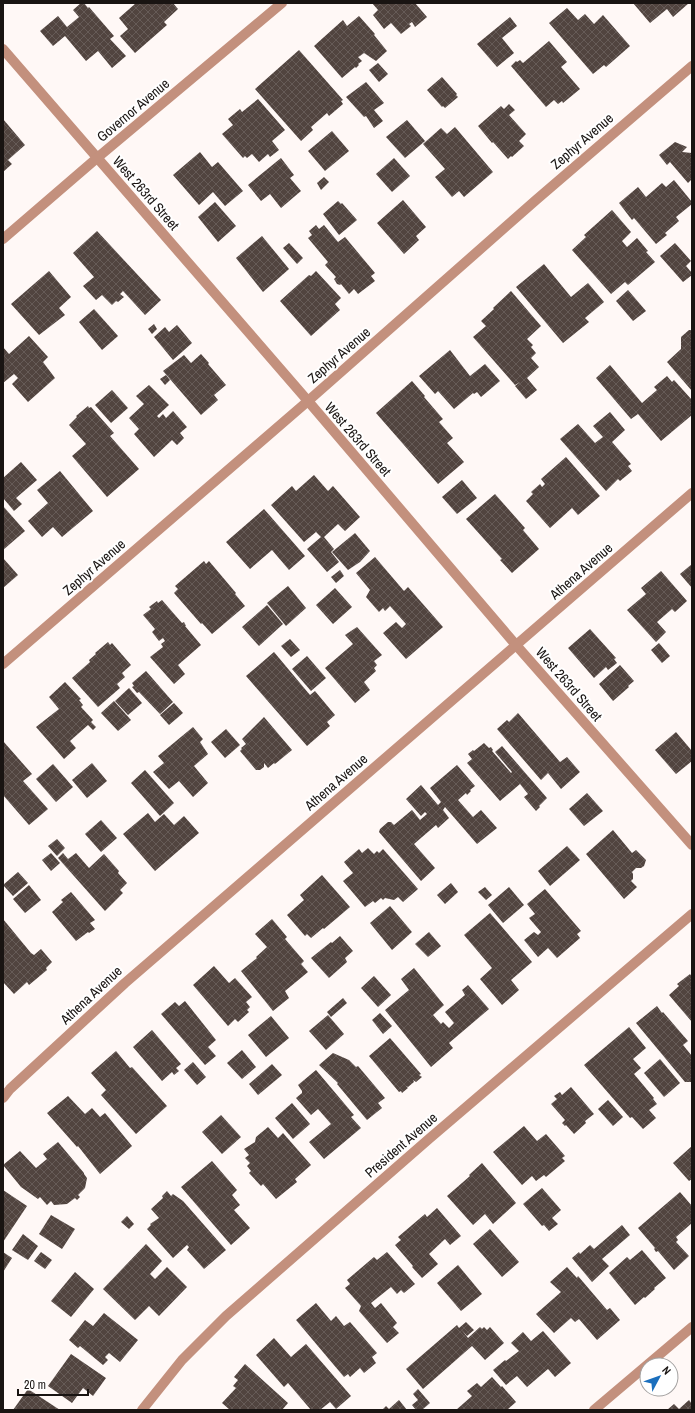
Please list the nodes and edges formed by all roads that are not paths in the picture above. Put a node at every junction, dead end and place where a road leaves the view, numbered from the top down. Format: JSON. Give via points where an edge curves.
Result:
{"nodes":[{"id":1,"x":282,"y":3,"type":"edge"},
{"id":2,"x":3,"y":49,"type":"edge"},
{"id":3,"x":692,"y":66,"type":"edge"},
{"id":4,"x":97,"y":158,"type":"junction"},
{"id":5,"x":3,"y":239,"type":"edge"},
{"id":6,"x":308,"y":401,"type":"junction"},
{"id":7,"x":692,"y":493,"type":"edge"},
{"id":8,"x":516,"y":645,"type":"junction"},
{"id":9,"x":3,"y":664,"type":"edge"},
{"id":10,"x":692,"y":845,"type":"edge"},
{"id":11,"x":692,"y":914,"type":"edge"},
{"id":12,"x":3,"y":1098,"type":"edge"},
{"id":13,"x":692,"y":1327,"type":"edge"},
{"id":14,"x":142,"y":1410,"type":"edge"},
{"id":15,"x":594,"y":1410,"type":"edge"}],
"edges":[{"from":1,"to":4,"type":"street","name":"Governor Avenue"},
{"from":2,"to":4,"type":"street","name":"West 263rd Street"},
{"from":3,"to":6,"type":"street","name":"Zephyr Avenue"},
{"from":4,"to":5,"type":"street","name":"Governor Avenue"},
{"from":4,"to":6,"type":"street","name":"West 263rd Street"},
{"from":6,"to":8,"type":"street","name":"West 263rd Street"},
{"from":6,"to":9,"type":"street","name":"Zephyr Avenue"},
{"from":7,"to":8,"type":"street","name":"Athena Avenue"},
{"from":8,"to":10,"type":"street","name":"West 263rd Street"},
{"from":8,"to":12,"type":"street","name":"Athena Avenue","via":[[125,982]]},
{"from":11,"to":14,"type":"street","name":"President Avenue","via":[[226,1316],[182,1360]]},
{"from":13,"to":15,"type":"street"}]}
